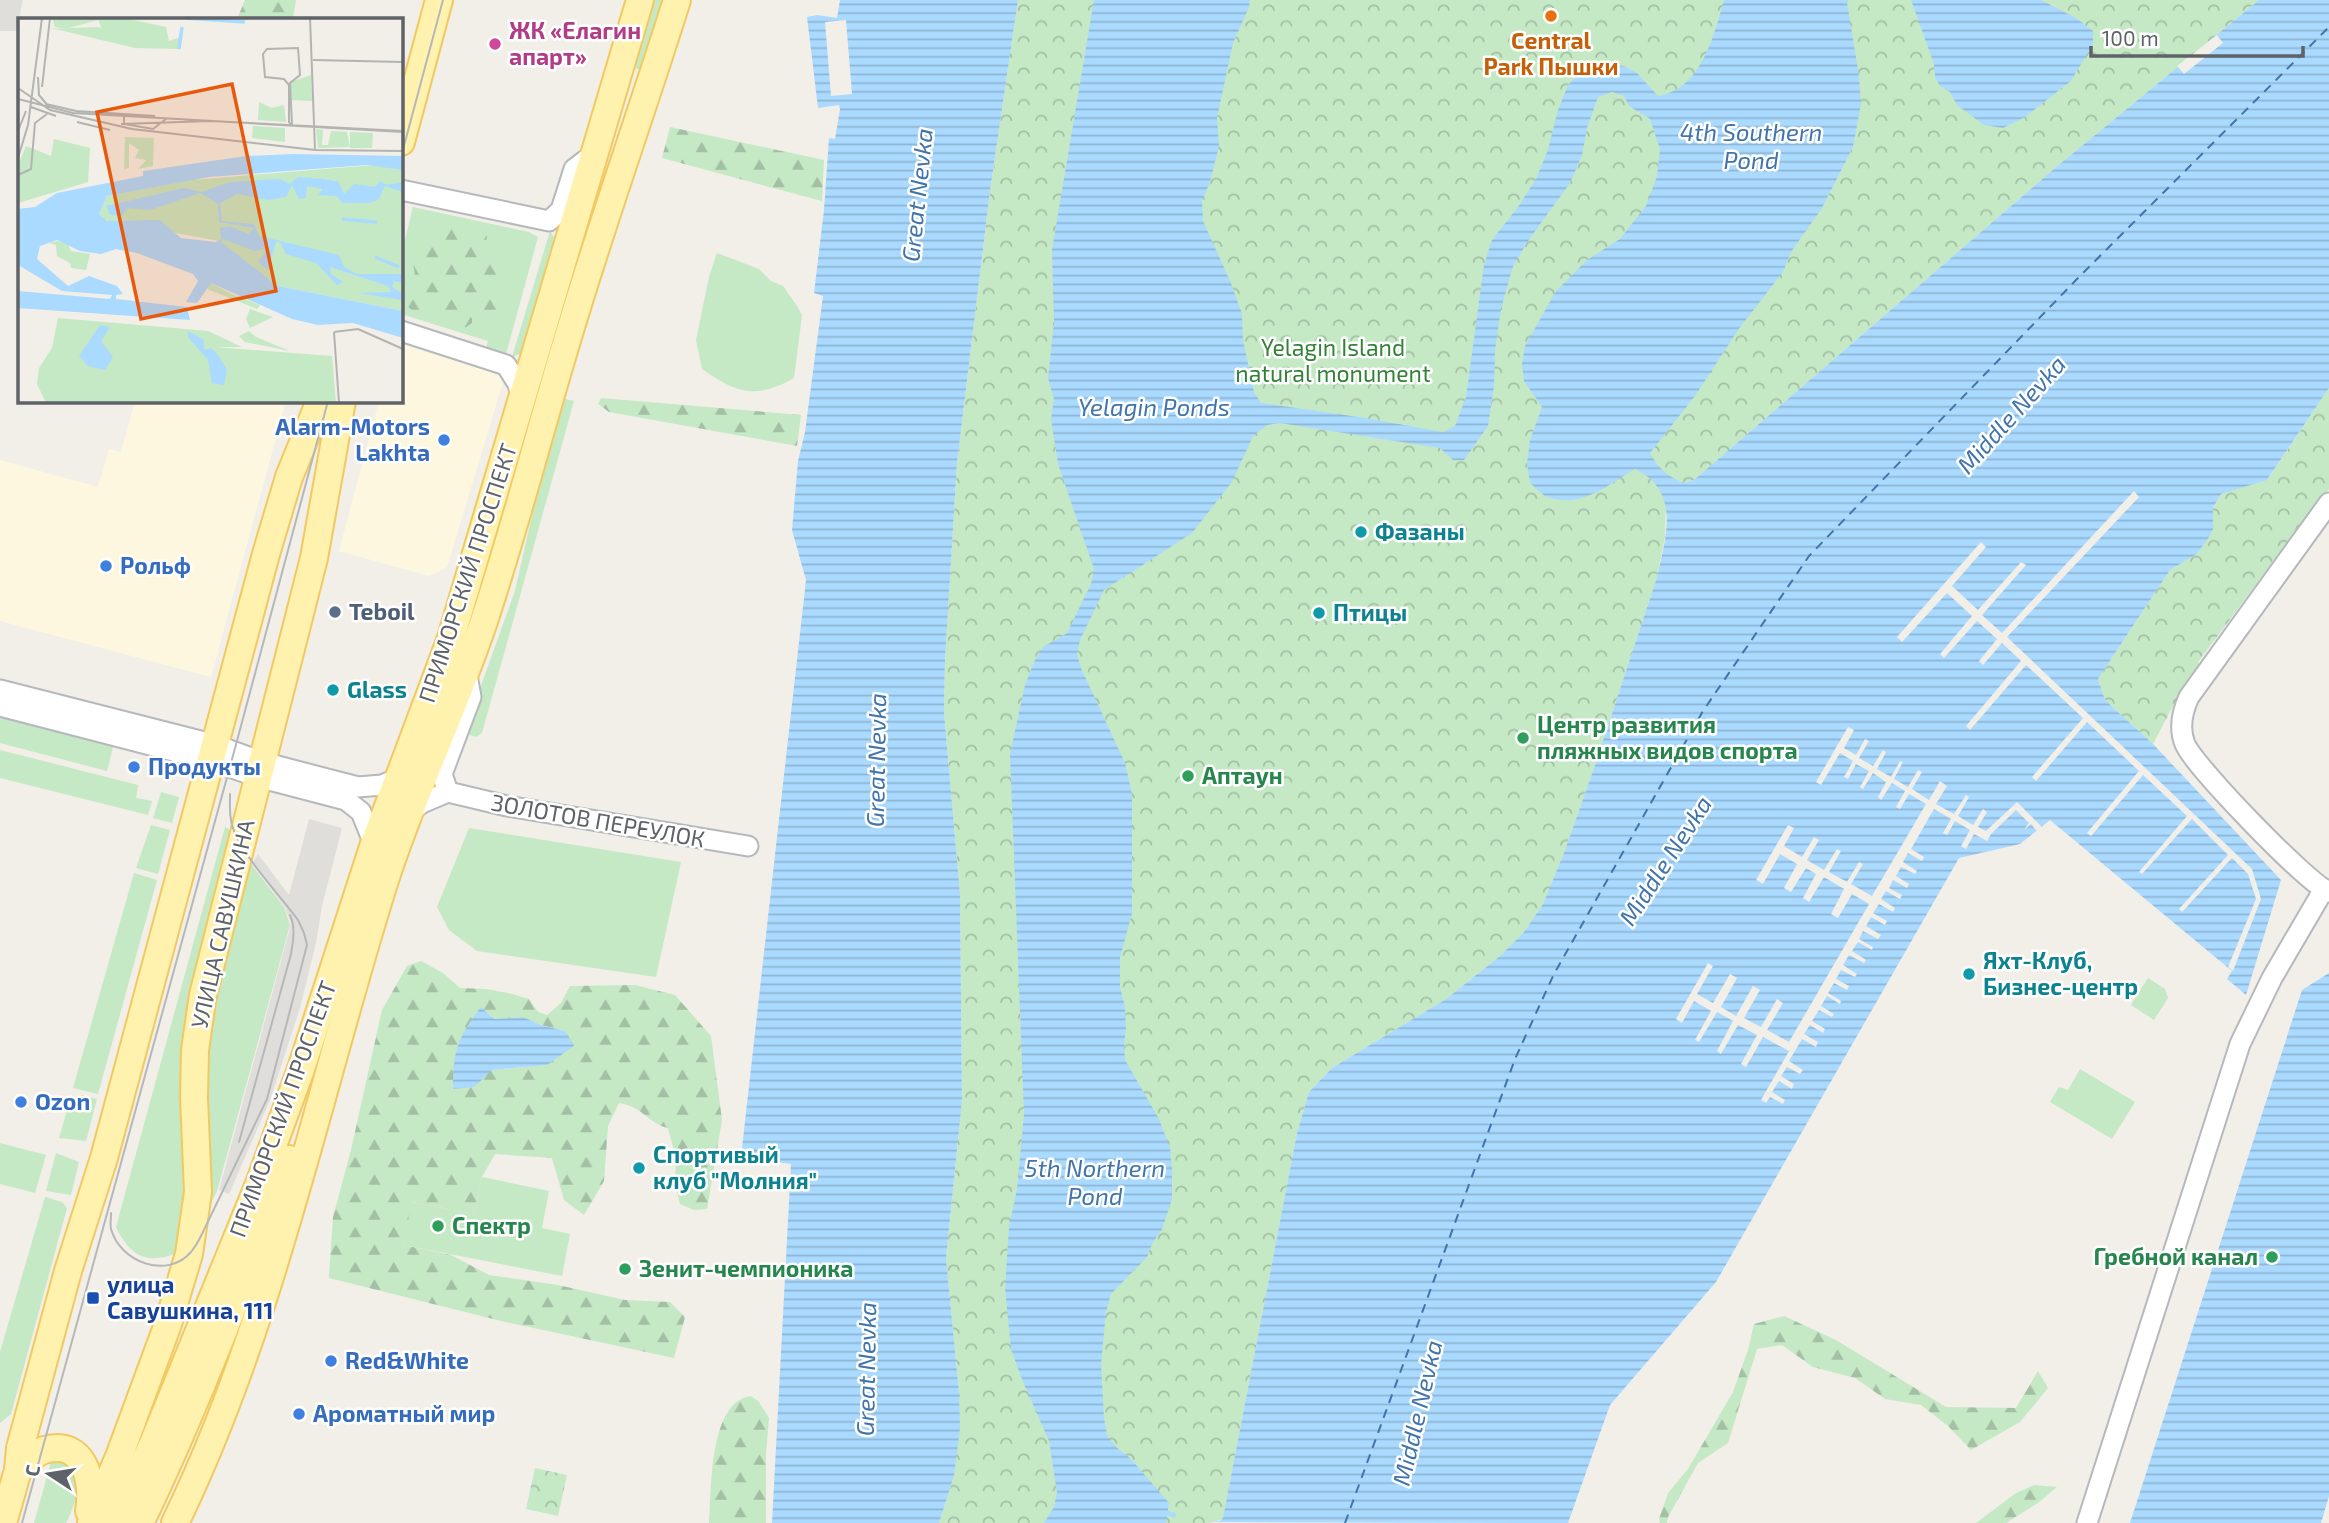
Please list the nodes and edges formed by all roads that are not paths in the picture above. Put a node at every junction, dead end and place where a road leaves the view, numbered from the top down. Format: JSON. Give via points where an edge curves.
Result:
{"nodes":[{"id":1,"x":439,"y":0,"type":"edge"},
{"id":2,"x":640,"y":0,"type":"edge"},
{"id":3,"x":677,"y":0,"type":"edge"},
{"id":4,"x":402,"y":138,"type":"edge"},
{"id":5,"x":595,"y":153,"type":"junction"},
{"id":6,"x":402,"y":190,"type":"edge"},
{"id":7,"x":402,"y":331,"type":"edge"},
{"id":8,"x":541,"y":340,"type":"junction"},
{"id":9,"x":506,"y":365,"type":"junction"},
{"id":10,"x":523,"y":401,"type":"junction"},
{"id":11,"x":320,"y":402,"type":"edge"},
{"id":12,"x":342,"y":402,"type":"edge"},
{"id":13,"x":2329,"y":503,"type":"edge"},
{"id":14,"x":466,"y":669,"type":"junction"},
{"id":15,"x":0,"y":690,"type":"edge"},
{"id":16,"x":0,"y":706,"type":"edge"},
{"id":17,"x":214,"y":753,"type":"junction"},
{"id":18,"x":260,"y":769,"type":"junction"},
{"id":19,"x":398,"y":778,"type":"junction"},
{"id":20,"x":448,"y":792,"type":"junction"},
{"id":21,"x":411,"y":811,"type":"junction"},
{"id":22,"x":374,"y":844,"type":"junction"},
{"id":23,"x":748,"y":846,"type":"dead end"},
{"id":24,"x":2326,"y":890,"type":"edge"},
{"id":25,"x":354,"y":981,"type":"junction"},
{"id":26,"x":224,"y":1301,"type":"junction"},
{"id":27,"x":18,"y":1470,"type":"junction"},
{"id":28,"x":3,"y":1523,"type":"edge"},
{"id":29,"x":89,"y":1523,"type":"edge"},
{"id":30,"x":115,"y":1523,"type":"edge"},
{"id":31,"x":140,"y":1523,"type":"edge"},
{"id":32,"x":175,"y":1523,"type":"edge"},
{"id":33,"x":2087,"y":1523,"type":"edge"}],
"edges":[{"from":1,"to":4,"type":"main road"},
{"from":2,"to":5,"type":"main road","name":"ПРИМОРСКИЙ ПРОСПЕКТ"},
{"from":3,"to":14,"type":"main road","name":"ПРИМОРСКИЙ ПРОСПЕКТ"},
{"from":5,"to":6,"type":"street","via":[[573,169],[561,210],[549,221]]},
{"from":5,"to":8,"type":"main road","name":"ПРИМОРСКИЙ ПРОСПЕКТ"},
{"from":7,"to":9,"type":"street"},
{"from":8,"to":9,"type":"street"},
{"from":8,"to":10,"type":"main road","name":"ПРИМОРСКИЙ ПРОСПЕКТ"},
{"from":9,"to":10,"type":"street"},
{"from":10,"to":19,"type":"main road","name":"ПРИМОРСКИЙ ПРОСПЕКТ","via":[[451,638]]},
{"from":11,"to":17,"type":"main road","via":[[289,477]]},
{"from":12,"to":18,"type":"main road","name":"УЛИЦА САВУШКИНА","via":[[314,558]]},
{"from":13,"to":24,"type":"street","via":[[2189,697],[2182,725],[2184,741],[2199,766],[2293,864]]},
{"from":14,"to":20,"type":"street","via":[[471,697],[442,774]]},
{"from":14,"to":21,"type":"main road","name":"ПРИМОРСКИЙ ПРОСПЕКТ"},
{"from":15,"to":17,"type":"street"},
{"from":16,"to":17,"type":"street"},
{"from":17,"to":18,"type":"street"},
{"from":17,"to":27,"type":"main road","via":[[108,1144],[68,1271]]},
{"from":18,"to":19,"type":"street","via":[[358,787]]},
{"from":18,"to":22,"type":"street","via":[[346,800],[361,812]]},
{"from":18,"to":29,"type":"main road","name":"УЛИЦА САВУШКИНА","via":[[203,995],[195,1050],[198,1192],[190,1254],[125,1441]]},
{"from":19,"to":22,"type":"main road","name":"ПРИМОРСКИЙ ПРОСПЕКТ"},
{"from":20,"to":21,"type":"street"},
{"from":20,"to":23,"type":"street","name":"ЗОЛОТОВ ПЕРЕУЛОК"},
{"from":21,"to":25,"type":"main road","name":"ПРИМОРСКИЙ ПРОСПЕКТ"},
{"from":22,"to":26,"type":"main road","name":"ПРИМОРСКИЙ ПРОСПЕКТ"},
{"from":24,"to":33,"type":"street","via":[[2272,978],[2240,1044]]},
{"from":25,"to":26,"type":"main road","name":"ПРИМОРСКИЙ ПРОСПЕКТ"},
{"from":25,"to":32,"type":"main road","name":"ПРИМОРСКИЙ ПРОСПЕКТ","via":[[247,1352]]},
{"from":26,"to":30,"type":"main road"},
{"from":26,"to":31,"type":"main road","via":[[173,1455]]},
{"from":27,"to":28,"type":"main road"},
{"from":27,"to":29,"type":"main road","name":"УЛИЦА САВУШКИНА","via":[[34,1455],[51,1449],[70,1452],[81,1460],[92,1494]]}]}
